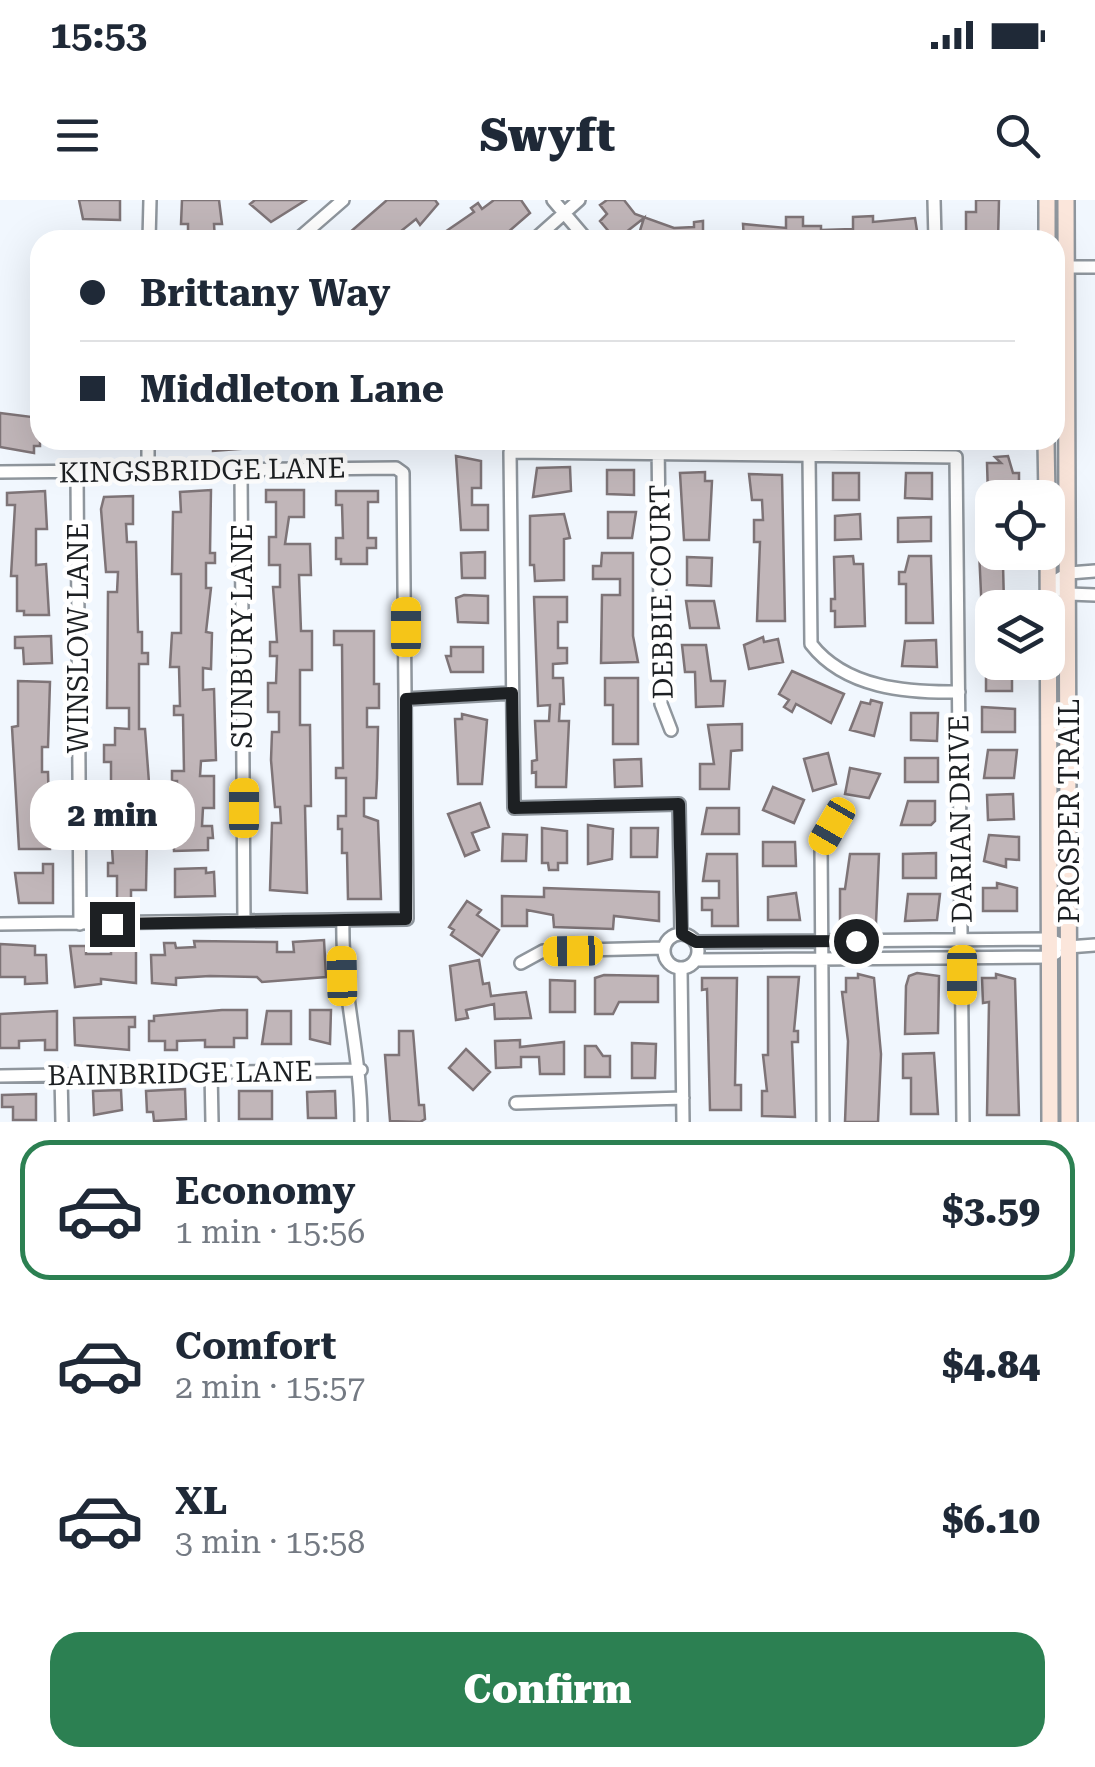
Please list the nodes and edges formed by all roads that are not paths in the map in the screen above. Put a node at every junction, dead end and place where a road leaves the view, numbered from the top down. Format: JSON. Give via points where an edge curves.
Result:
{"nodes":[{"id":1,"x":150,"y":200,"type":"edge"},
{"id":2,"x":344,"y":200,"type":"edge"},
{"id":3,"x":553,"y":200,"type":"edge"},
{"id":4,"x":579,"y":200,"type":"edge"},
{"id":5,"x":934,"y":200,"type":"edge"},
{"id":6,"x":1047,"y":200,"type":"edge"},
{"id":7,"x":1066,"y":200,"type":"edge"},
{"id":8,"x":564,"y":213,"type":"junction"},
{"id":9,"x":150,"y":230,"type":"edge"},
{"id":10,"x":309,"y":230,"type":"edge"},
{"id":11,"x":545,"y":230,"type":"edge"},
{"id":12,"x":578,"y":230,"type":"edge"},
{"id":13,"x":935,"y":230,"type":"edge"},
{"id":14,"x":1047,"y":230,"type":"edge"},
{"id":15,"x":1064,"y":230,"type":"edge"},
{"id":16,"x":1095,"y":266,"type":"edge"},
{"id":17,"x":1065,"y":268,"type":"edge"},
{"id":18,"x":1065,"y":442,"type":"edge"},
{"id":19,"x":148,"y":450,"type":"edge"},
{"id":20,"x":559,"y":450,"type":"edge"},
{"id":21,"x":658,"y":450,"type":"edge"},
{"id":22,"x":718,"y":450,"type":"edge"},
{"id":23,"x":1046,"y":450,"type":"edge"},
{"id":24,"x":809,"y":456,"type":"junction"},
{"id":25,"x":241,"y":470,"type":"junction"},
{"id":26,"x":0,"y":472,"type":"edge"},
{"id":27,"x":77,"y":472,"type":"junction"},
{"id":28,"x":148,"y":472,"type":"junction"},
{"id":29,"x":1047,"y":480,"type":"edge"},
{"id":30,"x":1048,"y":570,"type":"edge"},
{"id":31,"x":1095,"y":571,"type":"edge"},
{"id":32,"x":1068,"y":573,"type":"junction"},
{"id":33,"x":1048,"y":585,"type":"junction"},
{"id":34,"x":1069,"y":594,"type":"junction"},
{"id":35,"x":1095,"y":596,"type":"edge"},
{"id":36,"x":958,"y":692,"type":"junction"},
{"id":37,"x":512,"y":693,"type":"junction"},
{"id":38,"x":406,"y":699,"type":"junction"},
{"id":39,"x":671,"y":730,"type":"dead end"},
{"id":40,"x":832,"y":826,"type":"dead end"},
{"id":41,"x":343,"y":920,"type":"junction"},
{"id":42,"x":244,"y":921,"type":"junction"},
{"id":43,"x":0,"y":924,"type":"edge"},
{"id":44,"x":80,"y":924,"type":"junction"},
{"id":45,"x":682,"y":934,"type":"junction"},
{"id":46,"x":1048,"y":939,"type":"junction"},
{"id":47,"x":962,"y":940,"type":"junction"},
{"id":48,"x":822,"y":941,"type":"junction"},
{"id":49,"x":696,"y":942,"type":"junction"},
{"id":50,"x":1095,"y":945,"type":"edge"},
{"id":51,"x":1068,"y":946,"type":"junction"},
{"id":52,"x":664,"y":948,"type":"junction"},
{"id":53,"x":962,"y":957,"type":"junction"},
{"id":54,"x":1048,"y":957,"type":"junction"},
{"id":55,"x":822,"y":958,"type":"junction"},
{"id":56,"x":696,"y":960,"type":"junction"},
{"id":57,"x":521,"y":963,"type":"dead end"},
{"id":58,"x":681,"y":969,"type":"junction"},
{"id":59,"x":361,"y":1070,"type":"junction"},
{"id":60,"x":211,"y":1071,"type":"junction"},
{"id":61,"x":61,"y":1075,"type":"junction"},
{"id":62,"x":0,"y":1076,"type":"edge"},
{"id":63,"x":683,"y":1098,"type":"junction"},
{"id":64,"x":516,"y":1103,"type":"dead end"},
{"id":65,"x":62,"y":1122,"type":"edge"},
{"id":66,"x":212,"y":1122,"type":"edge"},
{"id":67,"x":362,"y":1122,"type":"edge"},
{"id":68,"x":683,"y":1122,"type":"edge"},
{"id":69,"x":822,"y":1122,"type":"edge"},
{"id":70,"x":963,"y":1122,"type":"edge"},
{"id":71,"x":1050,"y":1122,"type":"edge"},
{"id":72,"x":1069,"y":1122,"type":"edge"}],
"edges":[{"from":1,"to":9,"type":"street"},
{"from":2,"to":10,"type":"street"},
{"from":3,"to":8,"type":"street"},
{"from":4,"to":8,"type":"street"},
{"from":5,"to":13,"type":"street"},
{"from":6,"to":14,"type":"main road"},
{"from":7,"to":15,"type":"main road","name":"PROSPER TRAIL"},
{"from":8,"to":11,"type":"street"},
{"from":8,"to":12,"type":"street"},
{"from":16,"to":17,"type":"street"},
{"from":18,"to":32,"type":"main road","name":"PROSPER TRAIL"},
{"from":19,"to":28,"type":"street"},
{"from":20,"to":37,"type":"street","via":[[510,452]]},
{"from":21,"to":39,"type":"street","name":"DEBBIE COURT","via":[[661,704]]},
{"from":22,"to":24,"type":"street"},
{"from":23,"to":29,"type":"main road"},
{"from":24,"to":36,"type":"street","via":[[811,644],[830,663],[877,684]]},
{"from":24,"to":36,"type":"street","name":"DARIAN DRIVE","via":[[956,457]]},
{"from":25,"to":28,"type":"street","name":"KINGSBRIDGE LANE"},
{"from":25,"to":38,"type":"street","name":"KINGSBRIDGE LANE","via":[[403,472]]},
{"from":25,"to":42,"type":"street","name":"SUNBURY LANE"},
{"from":26,"to":27,"type":"street","name":"KINGSBRIDGE LANE"},
{"from":27,"to":28,"type":"street","name":"KINGSBRIDGE LANE"},
{"from":27,"to":44,"type":"street","name":"WINSLOW LANE"},
{"from":30,"to":33,"type":"main road","name":"PROSPER TRAIL"},
{"from":31,"to":32,"type":"street"},
{"from":32,"to":33,"type":"street"},
{"from":32,"to":34,"type":"main road","name":"PROSPER TRAIL"},
{"from":33,"to":34,"type":"street"},
{"from":33,"to":46,"type":"main road","name":"PROSPER TRAIL"},
{"from":34,"to":35,"type":"street"},
{"from":34,"to":51,"type":"main road","name":"PROSPER TRAIL"},
{"from":36,"to":47,"type":"street","name":"DARIAN DRIVE"},
{"from":37,"to":38,"type":"street"},
{"from":37,"to":45,"type":"street","via":[[514,808],[679,804]]},
{"from":38,"to":41,"type":"street","via":[[406,919]]},
{"from":40,"to":48,"type":"street","via":[[821,846]]},
{"from":41,"to":42,"type":"street"},
{"from":41,"to":59,"type":"street","via":[[344,989]]},
{"from":42,"to":44,"type":"street"},
{"from":43,"to":44,"type":"street"},
{"from":45,"to":49,"type":"street"},
{"from":45,"to":52,"type":"street"},
{"from":46,"to":47,"type":"street"},
{"from":46,"to":51,"type":"street"},
{"from":46,"to":54,"type":"main road","name":"PROSPER TRAIL"},
{"from":47,"to":48,"type":"street"},
{"from":47,"to":53,"type":"street","name":"DARIAN DRIVE"},
{"from":48,"to":49,"type":"street"},
{"from":48,"to":55,"type":"street"},
{"from":49,"to":56,"type":"street"},
{"from":50,"to":51,"type":"street"},
{"from":51,"to":54,"type":"street"},
{"from":51,"to":72,"type":"main road","name":"PROSPER TRAIL"},
{"from":52,"to":57,"type":"street","via":[[543,952]]},
{"from":52,"to":58,"type":"street","via":[[670,965]]},
{"from":53,"to":54,"type":"street"},
{"from":53,"to":55,"type":"street"},
{"from":53,"to":70,"type":"street","name":"DARIAN DRIVE"},
{"from":54,"to":71,"type":"main road","name":"PROSPER TRAIL"},
{"from":55,"to":56,"type":"street"},
{"from":55,"to":69,"type":"street"},
{"from":56,"to":58,"type":"street"},
{"from":58,"to":63,"type":"street"},
{"from":59,"to":60,"type":"street","name":"BAINBRIDGE LANE"},
{"from":59,"to":67,"type":"street"},
{"from":60,"to":61,"type":"street","name":"BAINBRIDGE LANE"},
{"from":60,"to":66,"type":"street"},
{"from":61,"to":62,"type":"street","name":"BAINBRIDGE LANE"},
{"from":61,"to":65,"type":"street"},
{"from":63,"to":64,"type":"street"},
{"from":63,"to":68,"type":"street"}]}
